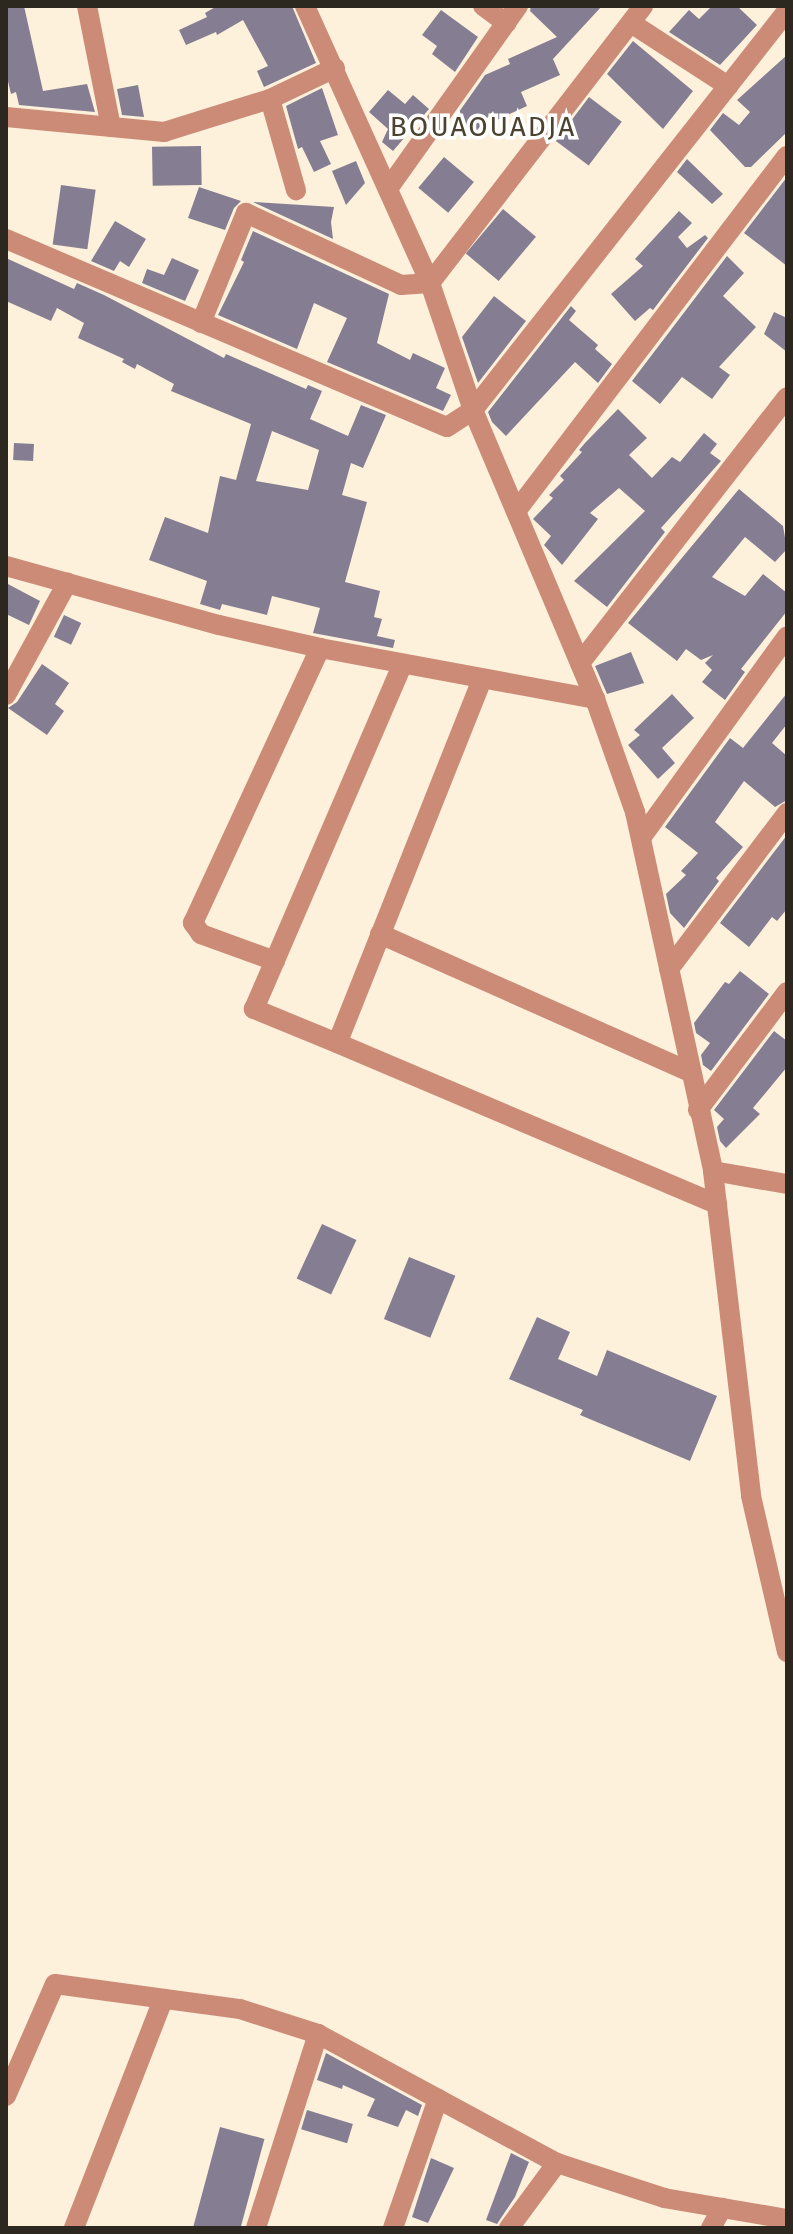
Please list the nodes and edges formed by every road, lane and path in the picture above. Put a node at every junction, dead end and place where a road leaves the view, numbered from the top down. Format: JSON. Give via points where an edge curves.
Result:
{"nodes":[{"id":1,"x":87,"y":6,"type":"edge"},
{"id":2,"x":305,"y":6,"type":"edge"},
{"id":3,"x":483,"y":6,"type":"edge"},
{"id":4,"x":518,"y":6,"type":"edge"},
{"id":5,"x":787,"y":11,"type":"edge"},
{"id":6,"x":637,"y":14,"type":"edge"},
{"id":7,"x":506,"y":23,"type":"junction"},
{"id":8,"x":335,"y":68,"type":"junction"},
{"id":9,"x":728,"y":86,"type":"junction"},
{"id":10,"x":270,"y":99,"type":"junction"},
{"id":11,"x":7,"y":114,"type":"edge"},
{"id":12,"x":111,"y":127,"type":"junction"},
{"id":13,"x":787,"y":156,"type":"edge"},
{"id":14,"x":390,"y":186,"type":"junction"},
{"id":15,"x":296,"y":190,"type":"dead end"},
{"id":16,"x":6,"y":239,"type":"edge"},
{"id":17,"x":430,"y":283,"type":"junction"},
{"id":18,"x":201,"y":323,"type":"junction"},
{"id":19,"x":787,"y":397,"type":"edge"},
{"id":20,"x":473,"y":410,"type":"junction"},
{"id":21,"x":517,"y":510,"type":"junction"},
{"id":22,"x":6,"y":566,"type":"edge"},
{"id":23,"x":67,"y":583,"type":"junction"},
{"id":24,"x":787,"y":636,"type":"edge"},
{"id":25,"x":320,"y":648,"type":"junction"},
{"id":26,"x":580,"y":663,"type":"junction"},
{"id":27,"x":402,"y":665,"type":"junction"},
{"id":28,"x":479,"y":687,"type":"dead end"},
{"id":29,"x":6,"y":695,"type":"edge"},
{"id":30,"x":595,"y":699,"type":"junction"},
{"id":31,"x":787,"y":813,"type":"edge"},
{"id":32,"x":641,"y":838,"type":"junction"},
{"id":33,"x":380,"y":934,"type":"junction"},
{"id":34,"x":275,"y":961,"type":"junction"},
{"id":35,"x":669,"y":969,"type":"junction"},
{"id":36,"x":787,"y":992,"type":"edge"},
{"id":37,"x":337,"y":1043,"type":"junction"},
{"id":38,"x":690,"y":1072,"type":"junction"},
{"id":39,"x":698,"y":1110,"type":"junction"},
{"id":40,"x":713,"y":1171,"type":"junction"},
{"id":41,"x":784,"y":1178,"type":"edge"},
{"id":42,"x":717,"y":1204,"type":"junction"},
{"id":43,"x":787,"y":1652,"type":"edge"},
{"id":44,"x":163,"y":2000,"type":"junction"},
{"id":45,"x":318,"y":2034,"type":"junction"},
{"id":46,"x":6,"y":2096,"type":"edge"},
{"id":47,"x":438,"y":2099,"type":"junction"},
{"id":48,"x":557,"y":2163,"type":"junction"},
{"id":49,"x":722,"y":2208,"type":"junction"},
{"id":50,"x":787,"y":2219,"type":"edge"},
{"id":51,"x":74,"y":2228,"type":"edge"},
{"id":52,"x":256,"y":2228,"type":"edge"},
{"id":53,"x":393,"y":2228,"type":"edge"},
{"id":54,"x":509,"y":2228,"type":"edge"},
{"id":55,"x":711,"y":2228,"type":"edge"}],
"edges":[{"from":1,"to":12,"type":"street"},
{"from":2,"to":8,"type":"street"},
{"from":3,"to":7,"type":"street"},
{"from":4,"to":7,"type":"street"},
{"from":5,"to":9,"type":"street"},
{"from":6,"to":9,"type":"street"},
{"from":6,"to":17,"type":"street"},
{"from":7,"to":14,"type":"street"},
{"from":8,"to":10,"type":"street"},
{"from":8,"to":14,"type":"street"},
{"from":9,"to":20,"type":"street"},
{"from":10,"to":12,"type":"street","via":[[164,132]]},
{"from":10,"to":15,"type":"street"},
{"from":11,"to":12,"type":"street"},
{"from":13,"to":21,"type":"street"},
{"from":14,"to":17,"type":"street"},
{"from":16,"to":18,"type":"street"},
{"from":17,"to":18,"type":"street","via":[[401,285],[246,213]]},
{"from":17,"to":20,"type":"street"},
{"from":18,"to":20,"type":"street","via":[[447,427]]},
{"from":19,"to":26,"type":"street"},
{"from":20,"to":21,"type":"street"},
{"from":21,"to":26,"type":"street"},
{"from":22,"to":23,"type":"street"},
{"from":23,"to":25,"type":"street"},
{"from":23,"to":29,"type":"street"},
{"from":24,"to":32,"type":"street"},
{"from":25,"to":27,"type":"street"},
{"from":25,"to":34,"type":"street","via":[[193,923],[201,934]]},
{"from":26,"to":30,"type":"street"},
{"from":27,"to":30,"type":"street"},
{"from":27,"to":34,"type":"street"},
{"from":28,"to":33,"type":"street"},
{"from":30,"to":32,"type":"street"},
{"from":31,"to":35,"type":"street"},
{"from":32,"to":35,"type":"street"},
{"from":33,"to":37,"type":"street"},
{"from":33,"to":38,"type":"street"},
{"from":34,"to":37,"type":"street","via":[[254,1009]]},
{"from":35,"to":38,"type":"street"},
{"from":36,"to":39,"type":"street"},
{"from":37,"to":42,"type":"street"},
{"from":38,"to":39,"type":"street"},
{"from":39,"to":40,"type":"street"},
{"from":40,"to":41,"type":"street"},
{"from":40,"to":42,"type":"street"},
{"from":42,"to":43,"type":"street","via":[[751,1496]]},
{"from":44,"to":45,"type":"street","via":[[240,2009]]},
{"from":44,"to":46,"type":"street","via":[[55,1984]]},
{"from":44,"to":51,"type":"street"},
{"from":45,"to":47,"type":"street"},
{"from":45,"to":52,"type":"street"},
{"from":47,"to":48,"type":"street"},
{"from":47,"to":53,"type":"street"},
{"from":48,"to":49,"type":"street","via":[[664,2198]]},
{"from":48,"to":54,"type":"street"},
{"from":49,"to":50,"type":"street"},
{"from":49,"to":55,"type":"street"}]}
